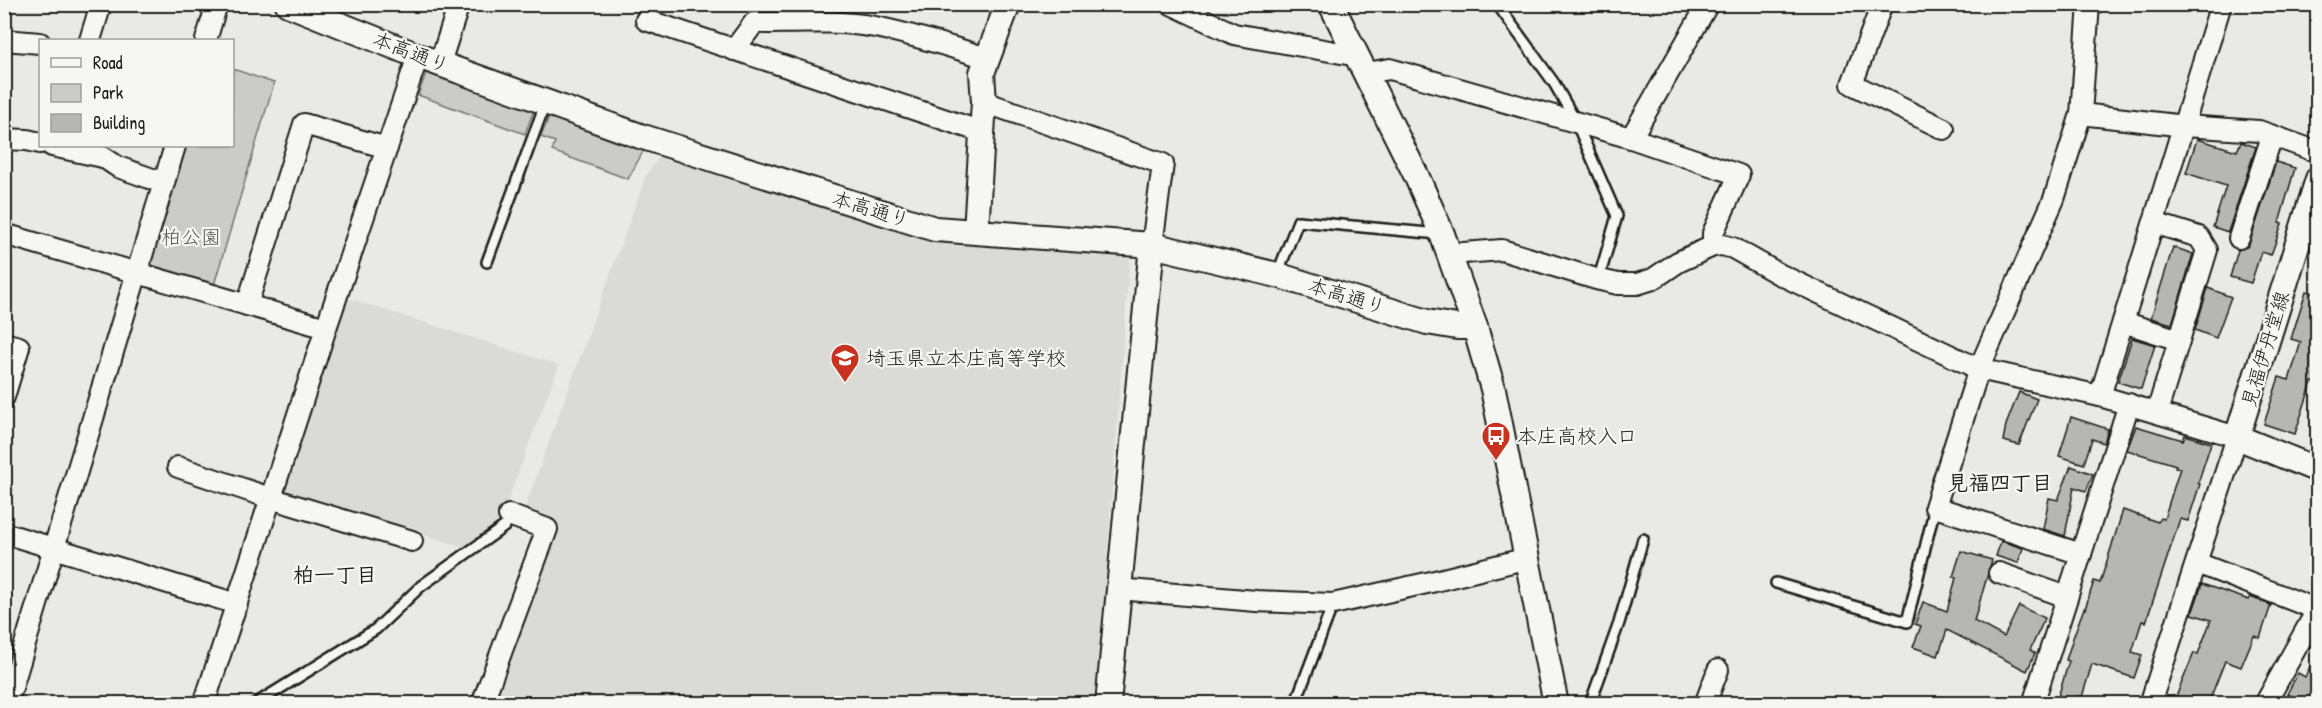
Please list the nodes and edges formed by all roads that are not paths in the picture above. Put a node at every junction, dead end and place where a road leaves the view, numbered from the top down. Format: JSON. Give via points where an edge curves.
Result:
{"nodes":[{"id":1,"x":101,"y":4,"type":"edge"},
{"id":2,"x":217,"y":4,"type":"edge"},
{"id":3,"x":288,"y":4,"type":"edge"},
{"id":4,"x":459,"y":4,"type":"edge"},
{"id":5,"x":1008,"y":4,"type":"edge"},
{"id":6,"x":1171,"y":4,"type":"edge"},
{"id":7,"x":1331,"y":4,"type":"edge"},
{"id":8,"x":1497,"y":4,"type":"edge"},
{"id":9,"x":1708,"y":4,"type":"edge"},
{"id":10,"x":1882,"y":4,"type":"edge"},
{"id":11,"x":2221,"y":4,"type":"edge"},
{"id":12,"x":2087,"y":5,"type":"edge"},
{"id":13,"x":646,"y":20,"type":"dead end"},
{"id":14,"x":90,"y":39,"type":"edge"},
{"id":15,"x":206,"y":39,"type":"edge"},
{"id":16,"x":4,"y":40,"type":"edge"},
{"id":17,"x":39,"y":43,"type":"edge"},
{"id":18,"x":734,"y":50,"type":"junction"},
{"id":19,"x":987,"y":58,"type":"junction"},
{"id":20,"x":429,"y":60,"type":"junction"},
{"id":21,"x":1362,"y":65,"type":"junction"},
{"id":22,"x":546,"y":102,"type":"junction"},
{"id":23,"x":984,"y":102,"type":"junction"},
{"id":24,"x":2081,"y":114,"type":"junction"},
{"id":25,"x":1576,"y":122,"type":"junction"},
{"id":26,"x":2185,"y":126,"type":"junction"},
{"id":27,"x":1944,"y":129,"type":"dead end"},
{"id":28,"x":982,"y":132,"type":"junction"},
{"id":29,"x":2272,"y":136,"type":"junction"},
{"id":30,"x":1631,"y":138,"type":"junction"},
{"id":31,"x":4,"y":139,"type":"edge"},
{"id":32,"x":39,"y":143,"type":"edge"},
{"id":33,"x":57,"y":147,"type":"edge"},
{"id":34,"x":175,"y":147,"type":"edge"},
{"id":35,"x":387,"y":148,"type":"junction"},
{"id":36,"x":2318,"y":152,"type":"edge"},
{"id":37,"x":2318,"y":179,"type":"edge"},
{"id":38,"x":164,"y":183,"type":"junction"},
{"id":39,"x":2154,"y":223,"type":"junction"},
{"id":40,"x":976,"y":231,"type":"junction"},
{"id":41,"x":4,"y":234,"type":"edge"},
{"id":42,"x":2239,"y":238,"type":"dead end"},
{"id":43,"x":1446,"y":244,"type":"junction"},
{"id":44,"x":1152,"y":245,"type":"junction"},
{"id":45,"x":1713,"y":246,"type":"junction"},
{"id":46,"x":487,"y":262,"type":"dead end"},
{"id":47,"x":138,"y":273,"type":"junction"},
{"id":48,"x":1277,"y":275,"type":"junction"},
{"id":49,"x":1596,"y":279,"type":"junction"},
{"id":50,"x":247,"y":305,"type":"junction"},
{"id":51,"x":2123,"y":322,"type":"junction"},
{"id":52,"x":1475,"y":327,"type":"junction"},
{"id":53,"x":326,"y":328,"type":"junction"},
{"id":54,"x":2179,"y":340,"type":"junction"},
{"id":55,"x":4,"y":343,"type":"edge"},
{"id":56,"x":1979,"y":369,"type":"junction"},
{"id":57,"x":2100,"y":396,"type":"junction"},
{"id":58,"x":4,"y":397,"type":"edge"},
{"id":59,"x":2129,"y":404,"type":"junction"},
{"id":60,"x":2157,"y":412,"type":"junction"},
{"id":61,"x":2237,"y":437,"type":"junction"},
{"id":62,"x":178,"y":467,"type":"dead end"},
{"id":63,"x":2318,"y":470,"type":"edge"},
{"id":64,"x":270,"y":498,"type":"junction"},
{"id":65,"x":1935,"y":507,"type":"junction"},
{"id":66,"x":509,"y":515,"type":"joint"},
{"id":67,"x":4,"y":533,"type":"edge"},
{"id":68,"x":1643,"y":538,"type":"dead end"},
{"id":69,"x":412,"y":541,"type":"dead end"},
{"id":70,"x":54,"y":547,"type":"junction"},
{"id":71,"x":2081,"y":554,"type":"junction"},
{"id":72,"x":1528,"y":558,"type":"junction"},
{"id":73,"x":2197,"y":562,"type":"junction"},
{"id":74,"x":1999,"y":573,"type":"dead end"},
{"id":75,"x":1776,"y":583,"type":"dead end"},
{"id":76,"x":1118,"y":589,"type":"junction"},
{"id":77,"x":2067,"y":597,"type":"junction"},
{"id":78,"x":237,"y":604,"type":"junction"},
{"id":79,"x":1333,"y":604,"type":"junction"},
{"id":80,"x":2317,"y":610,"type":"edge"},
{"id":81,"x":1718,"y":670,"type":"dead end"},
{"id":82,"x":9,"y":681,"type":"edge"},
{"id":83,"x":7,"y":704,"type":"edge"},
{"id":84,"x":204,"y":704,"type":"edge"},
{"id":85,"x":255,"y":704,"type":"edge"},
{"id":86,"x":482,"y":704,"type":"edge"},
{"id":87,"x":1108,"y":704,"type":"edge"},
{"id":88,"x":1295,"y":704,"type":"edge"},
{"id":89,"x":1556,"y":704,"type":"edge"},
{"id":90,"x":1590,"y":704,"type":"edge"},
{"id":91,"x":1705,"y":704,"type":"edge"},
{"id":92,"x":2033,"y":704,"type":"edge"},
{"id":93,"x":2150,"y":704,"type":"edge"},
{"id":94,"x":2265,"y":704,"type":"edge"}],
"edges":[{"from":1,"to":14,"type":"street"},
{"from":2,"to":15,"type":"street"},
{"from":3,"to":20,"type":"street","name":"本高通り"},
{"from":4,"to":20,"type":"street"},
{"from":5,"to":19,"type":"street"},
{"from":6,"to":21,"type":"street","via":[[1234,34]]},
{"from":7,"to":21,"type":"street"},
{"from":8,"to":25,"type":"lane","via":[[1554,83]]},
{"from":9,"to":30,"type":"street"},
{"from":10,"to":27,"type":"street","via":[[1852,84]]},
{"from":11,"to":26,"type":"street"},
{"from":12,"to":24,"type":"street"},
{"from":13,"to":18,"type":"street"},
{"from":16,"to":17,"type":"street"},
{"from":18,"to":19,"type":"street","via":[[754,22],[831,24],[873,27]]},
{"from":18,"to":28,"type":"street"},
{"from":19,"to":23,"type":"street","via":[[982,74]]},
{"from":20,"to":22,"type":"street","name":"本高通り"},
{"from":20,"to":35,"type":"street"},
{"from":21,"to":25,"type":"street","via":[[1390,69]]},
{"from":21,"to":43,"type":"street"},
{"from":22,"to":40,"type":"street","name":"本高通り","via":[[640,136],[935,229]]},
{"from":22,"to":46,"type":"lane"},
{"from":23,"to":28,"type":"street"},
{"from":23,"to":44,"type":"street","via":[[1163,164]]},
{"from":24,"to":26,"type":"street"},
{"from":24,"to":56,"type":"street","via":[[2054,199]]},
{"from":25,"to":30,"type":"street"},
{"from":25,"to":49,"type":"lane","via":[[1617,216]]},
{"from":26,"to":29,"type":"street","via":[[2259,131]]},
{"from":26,"to":39,"type":"street"},
{"from":28,"to":40,"type":"street"},
{"from":29,"to":36,"type":"street"},
{"from":29,"to":42,"type":"street"},
{"from":30,"to":45,"type":"street","via":[[1739,175],[1713,233]]},
{"from":31,"to":32,"type":"street"},
{"from":33,"to":38,"type":"street","via":[[103,157],[118,167]]},
{"from":34,"to":38,"type":"street"},
{"from":35,"to":50,"type":"street","via":[[304,124]]},
{"from":35,"to":53,"type":"street"},
{"from":37,"to":61,"type":"street","name":"見福伊丹堂線"},
{"from":38,"to":47,"type":"street"},
{"from":39,"to":51,"type":"street"},
{"from":39,"to":54,"type":"street","via":[[2199,237],[2207,250]]},
{"from":40,"to":44,"type":"street","name":"本高通り"},
{"from":41,"to":47,"type":"street"},
{"from":43,"to":48,"type":"lane","via":[[1298,221]]},
{"from":43,"to":49,"type":"street","via":[[1502,250]]},
{"from":43,"to":52,"type":"street"},
{"from":44,"to":48,"type":"street","name":"本高通り"},
{"from":44,"to":76,"type":"street"},
{"from":45,"to":49,"type":"street","via":[[1645,281],[1618,284]]},
{"from":45,"to":56,"type":"street","via":[[1733,248],[1779,274]]},
{"from":47,"to":50,"type":"street"},
{"from":47,"to":70,"type":"street"},
{"from":48,"to":52,"type":"street","name":"本高通り","via":[[1427,322]]},
{"from":50,"to":53,"type":"street"},
{"from":51,"to":54,"type":"street"},
{"from":51,"to":57,"type":"street"},
{"from":52,"to":72,"type":"street","via":[[1493,389]]},
{"from":53,"to":64,"type":"street"},
{"from":54,"to":60,"type":"street"},
{"from":55,"to":58,"type":"street","via":[[19,347]]},
{"from":56,"to":57,"type":"street"},
{"from":56,"to":65,"type":"street"},
{"from":57,"to":59,"type":"street"},
{"from":59,"to":60,"type":"street"},
{"from":59,"to":71,"type":"street"},
{"from":60,"to":61,"type":"street"},
{"from":61,"to":63,"type":"street"},
{"from":61,"to":73,"type":"street"},
{"from":62,"to":64,"type":"street"},
{"from":64,"to":69,"type":"street"},
{"from":64,"to":78,"type":"street"},
{"from":65,"to":71,"type":"street"},
{"from":65,"to":75,"type":"lane","via":[[1907,622]]},
{"from":66,"to":85,"type":"lane","via":[[505,526],[422,586],[376,628]]},
{"from":66,"to":86,"type":"street","via":[[547,529]]},
{"from":67,"to":70,"type":"street"},
{"from":68,"to":90,"type":"lane"},
{"from":70,"to":78,"type":"street"},
{"from":70,"to":82,"type":"street"},
{"from":71,"to":77,"type":"street"},
{"from":72,"to":79,"type":"street"},
{"from":72,"to":89,"type":"street"},
{"from":73,"to":80,"type":"street"},
{"from":73,"to":93,"type":"street"},
{"from":74,"to":77,"type":"street"},
{"from":76,"to":79,"type":"street"},
{"from":76,"to":87,"type":"street"},
{"from":77,"to":92,"type":"street"},
{"from":78,"to":84,"type":"street"},
{"from":79,"to":88,"type":"lane"},
{"from":80,"to":94,"type":"street"},
{"from":81,"to":91,"type":"street"},
{"from":82,"to":83,"type":"street"}]}
